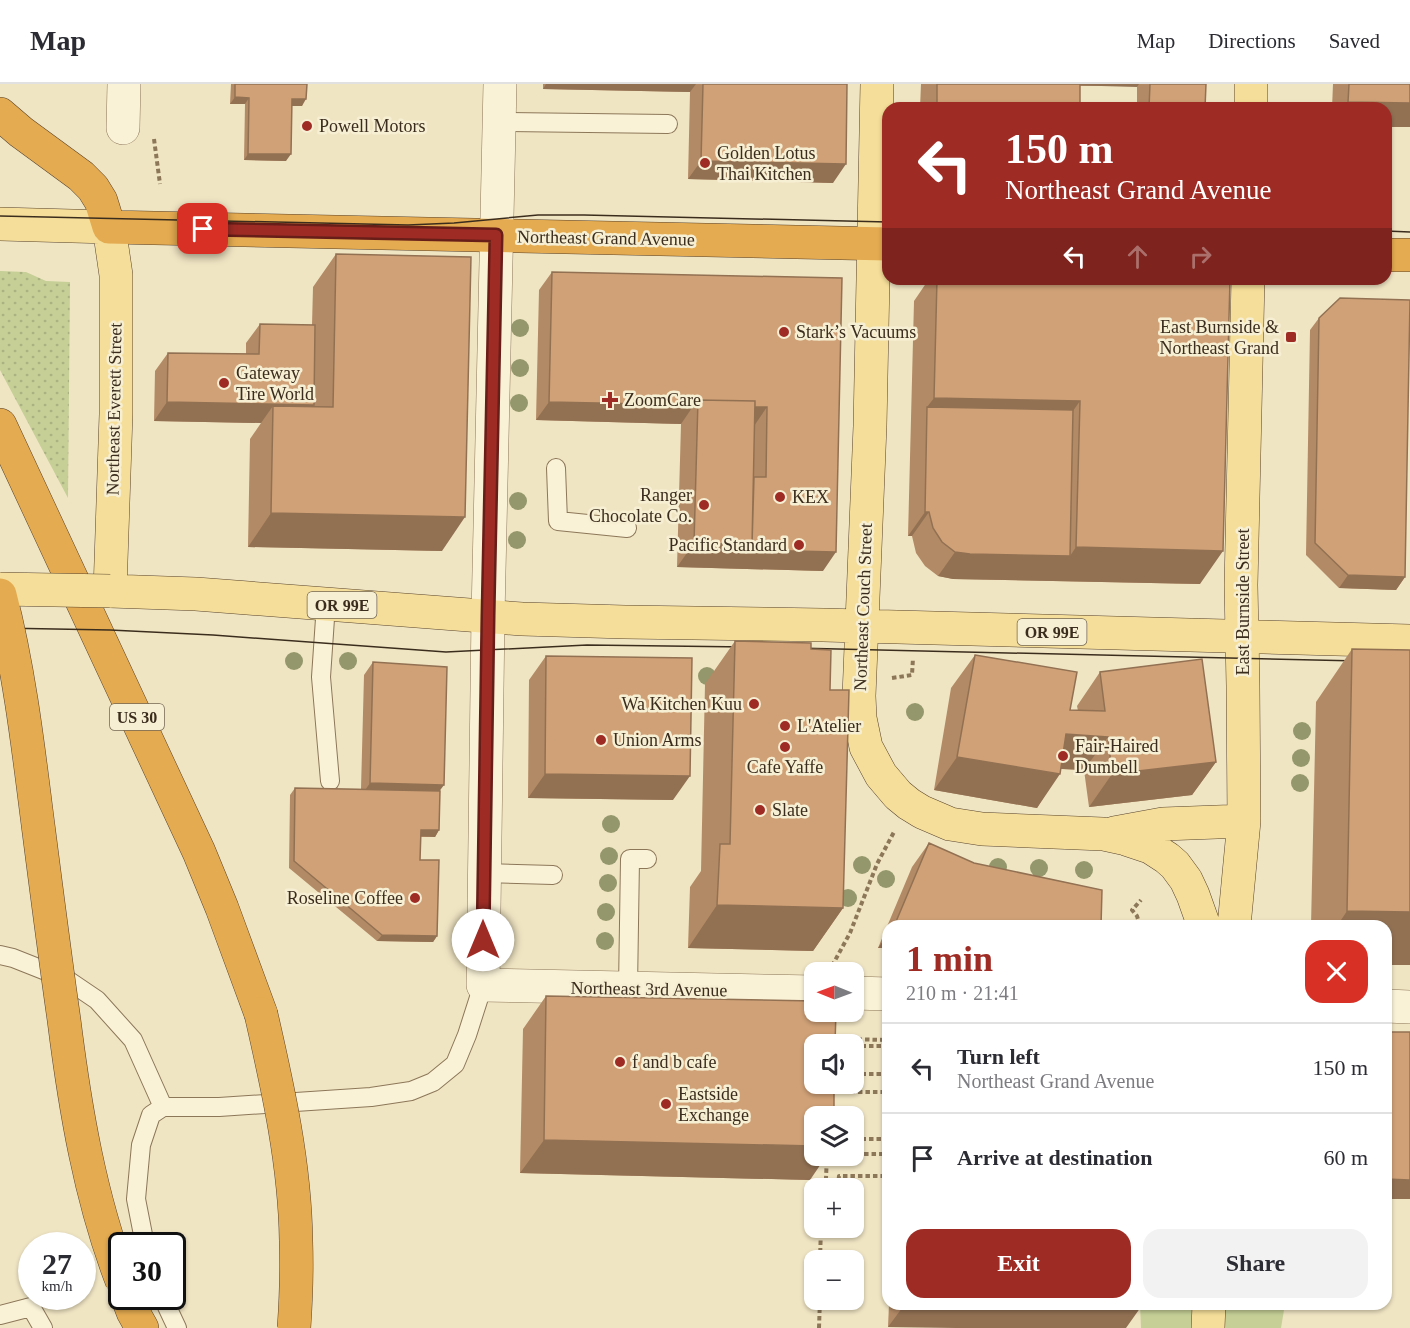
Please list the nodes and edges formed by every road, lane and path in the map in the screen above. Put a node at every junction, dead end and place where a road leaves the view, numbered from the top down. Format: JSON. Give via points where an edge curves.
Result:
{"nodes":[{"id":1,"x":124,"y":84,"type":"edge"},
{"id":2,"x":500,"y":84,"type":"edge"},
{"id":3,"x":877,"y":84,"type":"edge"},
{"id":4,"x":1251,"y":84,"type":"edge"},
{"id":5,"x":1251,"y":102,"type":"edge"},
{"id":6,"x":499,"y":122,"type":"junction"},
{"id":7,"x":10,"y":123,"type":"edge"},
{"id":8,"x":668,"y":124,"type":"dead end"},
{"id":9,"x":123,"y":128,"type":"dead end"},
{"id":10,"x":12,"y":224,"type":"edge"},
{"id":11,"x":109,"y":227,"type":"junction"},
{"id":12,"x":496,"y":235,"type":"junction"},
{"id":13,"x":880,"y":244,"type":"edge"},
{"id":14,"x":1392,"y":255,"type":"edge"},
{"id":15,"x":1410,"y":255,"type":"edge"},
{"id":16,"x":1248,"y":285,"type":"edge"},
{"id":17,"x":0,"y":425,"type":"edge"},
{"id":18,"x":556,"y":468,"type":"dead end"},
{"id":19,"x":627,"y":528,"type":"dead end"},
{"id":20,"x":0,"y":589,"type":"edge"},
{"id":21,"x":110,"y":591,"type":"junction"},
{"id":22,"x":0,"y":594,"type":"edge"},
{"id":23,"x":326,"y":604,"type":"junction"},
{"id":24,"x":488,"y":616,"type":"junction"},
{"id":25,"x":862,"y":627,"type":"junction"},
{"id":26,"x":1242,"y":637,"type":"junction"},
{"id":27,"x":1410,"y":641,"type":"edge"},
{"id":28,"x":913,"y":658,"type":"dead end"},
{"id":29,"x":890,"y":678,"type":"dead end"},
{"id":30,"x":330,"y":781,"type":"dead end"},
{"id":31,"x":909,"y":804,"type":"junction"},
{"id":32,"x":1244,"y":821,"type":"junction"},
{"id":33,"x":1103,"y":834,"type":"junction"},
{"id":34,"x":647,"y":860,"type":"dead end"},
{"id":35,"x":484,"y":873,"type":"junction"},
{"id":36,"x":553,"y":875,"type":"dead end"},
{"id":37,"x":1141,"y":900,"type":"dead end"},
{"id":38,"x":1138,"y":920,"type":"edge"},
{"id":39,"x":1202,"y":920,"type":"edge"},
{"id":40,"x":1235,"y":920,"type":"edge"},
{"id":41,"x":0,"y":955,"type":"edge"},
{"id":42,"x":834,"y":962,"type":"edge"},
{"id":43,"x":483,"y":985,"type":"junction"},
{"id":44,"x":628,"y":988,"type":"junction"},
{"id":45,"x":804,"y":992,"type":"edge"},
{"id":46,"x":864,"y":993,"type":"edge"},
{"id":47,"x":882,"y":994,"type":"edge"},
{"id":48,"x":1392,"y":1006,"type":"edge"},
{"id":49,"x":1410,"y":1006,"type":"edge"},
{"id":50,"x":864,"y":1040,"type":"edge"},
{"id":51,"x":882,"y":1040,"type":"edge"},
{"id":52,"x":864,"y":1046,"type":"edge"},
{"id":53,"x":882,"y":1046,"type":"edge"},
{"id":54,"x":864,"y":1074,"type":"edge"},
{"id":55,"x":882,"y":1074,"type":"edge"},
{"id":56,"x":864,"y":1092,"type":"edge"},
{"id":57,"x":882,"y":1092,"type":"edge"},
{"id":58,"x":163,"y":1107,"type":"junction"},
{"id":59,"x":864,"y":1139,"type":"edge"},
{"id":60,"x":882,"y":1139,"type":"edge"},
{"id":61,"x":864,"y":1154,"type":"edge"},
{"id":62,"x":882,"y":1154,"type":"edge"},
{"id":63,"x":882,"y":1176,"type":"edge"},
{"id":64,"x":839,"y":1178,"type":"edge"},
{"id":65,"x":142,"y":1232,"type":"edge"},
{"id":66,"x":108,"y":1238,"type":"edge"},
{"id":67,"x":134,"y":1310,"type":"edge"},
{"id":68,"x":169,"y":1310,"type":"edge"},
{"id":69,"x":820,"y":1310,"type":"edge"},
{"id":70,"x":1209,"y":1310,"type":"edge"},
{"id":71,"x":0,"y":1315,"type":"edge"},
{"id":72,"x":43,"y":1328,"type":"edge"},
{"id":73,"x":142,"y":1328,"type":"edge"},
{"id":74,"x":177,"y":1328,"type":"edge"},
{"id":75,"x":294,"y":1328,"type":"edge"},
{"id":76,"x":819,"y":1328,"type":"edge"},
{"id":77,"x":1208,"y":1328,"type":"edge"}],
"edges":[{"from":1,"to":9,"type":"street"},
{"from":2,"to":6,"type":"street"},
{"from":3,"to":13,"type":"main road","name":"Northeast Couch Street"},
{"from":4,"to":5,"type":"main road"},
{"from":6,"to":8,"type":"lane"},
{"from":6,"to":12,"type":"street"},
{"from":7,"to":11,"type":"highway","via":[[93,188]]},
{"from":10,"to":11,"type":"main road","name":"Northeast Grand Avenue"},
{"from":11,"to":12,"type":"highway","name":"Northeast Grand Avenue"},
{"from":11,"to":21,"type":"main road","name":"Northeast Everett Street","via":[[116,275]]},
{"from":12,"to":13,"type":"highway","name":"Northeast Grand Avenue"},
{"from":12,"to":24,"type":"street"},
{"from":13,"to":25,"type":"main road","name":"Northeast Couch Street"},
{"from":14,"to":15,"type":"highway"},
{"from":16,"to":26,"type":"main road","name":"East Burnside Street"},
{"from":17,"to":75,"type":"highway","number":"US 30","bridge":true,"via":[[199,852],[261,1014],[285,1127],[292,1184],[296,1239]]},
{"from":18,"to":19,"type":"lane","via":[[558,521]]},
{"from":20,"to":21,"type":"main road","number":"OR 99E","bridge":true},
{"from":21,"to":23,"type":"main road","number":"OR 99E"},
{"from":22,"to":66,"type":"highway","bridge":true,"via":[[24,719],[68,1057],[89,1170]]},
{"from":23,"to":24,"type":"main road","number":"OR 99E"},
{"from":23,"to":30,"type":"lane","via":[[321,677]]},
{"from":24,"to":25,"type":"main road","number":"OR 99E"},
{"from":24,"to":35,"type":"street"},
{"from":25,"to":26,"type":"main road","number":"OR 99E"},
{"from":25,"to":31,"type":"main road","name":"Northeast Couch Street","via":[[859,696],[866,747],[881,775]]},
{"from":26,"to":27,"type":"main road","number":"OR 99E"},
{"from":26,"to":32,"type":"main road","name":"East Burnside Street"},
{"from":28,"to":29,"type":"path","via":[[912,675]]},
{"from":31,"to":33,"type":"main road","name":"Northeast Couch Street","via":[[950,824],[982,829]]},
{"from":31,"to":42,"type":"path","via":[[877,864]]},
{"from":32,"to":33,"type":"main road","via":[[1163,824]]},
{"from":32,"to":40,"type":"main road","name":"East Burnside Street"},
{"from":33,"to":39,"type":"main road","name":"Northeast Couch Street","via":[[1150,847],[1167,858],[1186,880]]},
{"from":34,"to":44,"type":"lane","via":[[630,859]]},
{"from":35,"to":36,"type":"lane"},
{"from":35,"to":43,"type":"street"},
{"from":37,"to":38,"type":"path","via":[[1132,910]]},
{"from":41,"to":58,"type":"lane","via":[[66,980],[98,1000],[133,1040]]},
{"from":43,"to":44,"type":"street","name":"Northeast 3rd Avenue"},
{"from":43,"to":58,"type":"lane","via":[[455,1064],[433,1082],[411,1091],[219,1107]]},
{"from":44,"to":45,"type":"street","name":"Northeast 3rd Avenue"},
{"from":46,"to":47,"type":"street"},
{"from":48,"to":49,"type":"street"},
{"from":50,"to":51,"type":"path"},
{"from":52,"to":53,"type":"path"},
{"from":54,"to":55,"type":"path"},
{"from":56,"to":57,"type":"path"},
{"from":58,"to":65,"type":"lane","via":[[151,1115],[141,1146],[136,1199]]},
{"from":59,"to":60,"type":"path"},
{"from":61,"to":62,"type":"path"},
{"from":63,"to":64,"type":"path"},
{"from":67,"to":73,"type":"highway"},
{"from":68,"to":74,"type":"lane"},
{"from":69,"to":76,"type":"path"},
{"from":70,"to":77,"type":"main road"},
{"from":71,"to":72,"type":"lane","via":[[31,1307]]}]}
